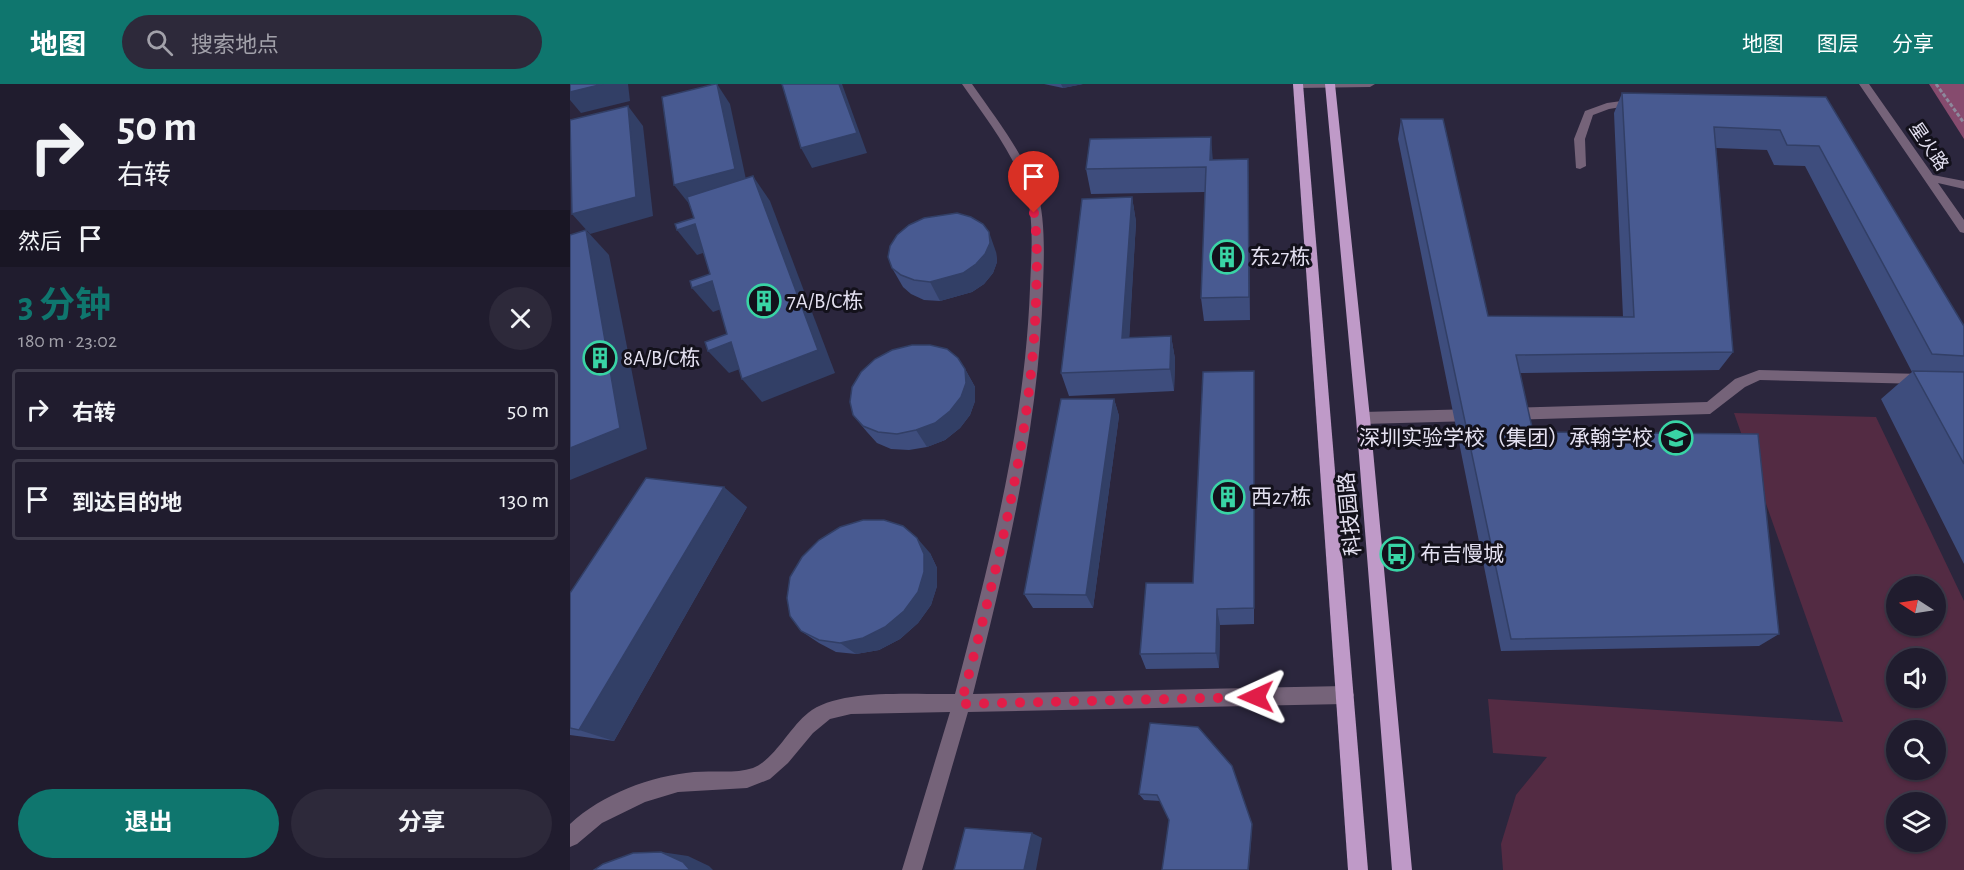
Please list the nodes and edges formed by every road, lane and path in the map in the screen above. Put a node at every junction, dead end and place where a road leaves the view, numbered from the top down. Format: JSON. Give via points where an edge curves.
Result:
{"nodes":[{"id":1,"x":967,"y":84,"type":"edge"},
{"id":2,"x":1370,"y":84,"type":"edge"},
{"id":3,"x":1864,"y":84,"type":"edge"},
{"id":4,"x":1936,"y":84,"type":"edge"},
{"id":5,"x":1298,"y":85,"type":"edge"},
{"id":6,"x":1331,"y":85,"type":"edge"},
{"id":7,"x":1646,"y":101,"type":"edge"},
{"id":8,"x":1964,"y":123,"type":"edge"},
{"id":9,"x":1580,"y":166,"type":"dead end"},
{"id":10,"x":1929,"y":178,"type":"junction"},
{"id":11,"x":1964,"y":185,"type":"edge"},
{"id":12,"x":1964,"y":229,"type":"edge"},
{"id":13,"x":1964,"y":380,"type":"edge"},
{"id":14,"x":1363,"y":418,"type":"junction"},
{"id":15,"x":1345,"y":695,"type":"junction"},
{"id":16,"x":961,"y":704,"type":"junction"},
{"id":17,"x":570,"y":837,"type":"edge"},
{"id":18,"x":912,"y":870,"type":"edge"},
{"id":19,"x":1358,"y":870,"type":"edge"},
{"id":20,"x":1402,"y":870,"type":"edge"}],
"edges":[{"from":1,"to":16,"type":"street","via":[[1008,143],[1031,190],[1038,240],[1029,398],[997,566]]},
{"from":2,"to":6,"type":"street"},
{"from":3,"to":10,"type":"street","name":"星火路"},
{"from":4,"to":8,"type":"path"},
{"from":5,"to":6,"type":"street"},
{"from":5,"to":15,"type":"main road","name":"科技园路"},
{"from":6,"to":14,"type":"main road","name":"科技园路"},
{"from":7,"to":9,"type":"street","via":[[1607,106],[1589,113],[1577,146]]},
{"from":10,"to":11,"type":"street"},
{"from":10,"to":12,"type":"street","name":"星火路"},
{"from":13,"to":14,"type":"street","via":[[1759,375],[1740,383],[1710,408]]},
{"from":14,"to":20,"type":"main road","name":"科技园路"},
{"from":15,"to":16,"type":"street"},
{"from":15,"to":19,"type":"main road","name":"科技园路"},
{"from":16,"to":17,"type":"street","via":[[851,705],[824,713],[755,777],[690,781],[643,792],[610,807]]},
{"from":16,"to":18,"type":"street"}]}
